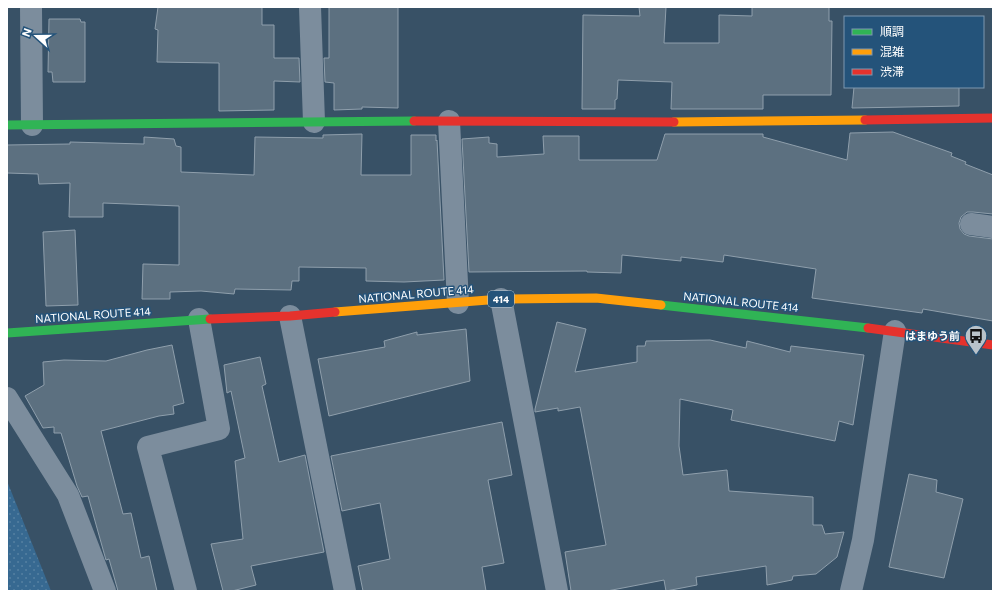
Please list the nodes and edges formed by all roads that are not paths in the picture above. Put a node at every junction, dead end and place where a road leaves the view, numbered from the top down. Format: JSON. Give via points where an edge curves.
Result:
{"nodes":[{"id":1,"x":31,"y":7,"type":"edge"},
{"id":2,"x":310,"y":7,"type":"edge"},
{"id":3,"x":993,"y":118,"type":"edge"},
{"id":4,"x":449,"y":121,"type":"junction"},
{"id":5,"x":314,"y":122,"type":"junction"},
{"id":6,"x":7,"y":125,"type":"edge"},
{"id":7,"x":32,"y":125,"type":"junction"},
{"id":8,"x":970,"y":224,"type":"dead end"},
{"id":9,"x":993,"y":227,"type":"edge"},
{"id":10,"x":501,"y":299,"type":"junction"},
{"id":11,"x":458,"y":303,"type":"junction"},
{"id":12,"x":290,"y":316,"type":"junction"},
{"id":13,"x":199,"y":319,"type":"junction"},
{"id":14,"x":895,"y":331,"type":"junction"},
{"id":15,"x":7,"y":333,"type":"edge"},
{"id":16,"x":993,"y":345,"type":"edge"},
{"id":17,"x":7,"y":398,"type":"edge"},
{"id":18,"x":105,"y":591,"type":"edge"},
{"id":19,"x":186,"y":591,"type":"edge"},
{"id":20,"x":345,"y":591,"type":"edge"},
{"id":21,"x":557,"y":591,"type":"edge"},
{"id":22,"x":851,"y":591,"type":"edge"}],
"edges":[{"from":1,"to":7,"type":"street"},
{"from":2,"to":5,"type":"street"},
{"from":3,"to":4,"type":"main road","via":[[746,122]]},
{"from":4,"to":5,"type":"main road"},
{"from":4,"to":11,"type":"street"},
{"from":5,"to":7,"type":"main road"},
{"from":6,"to":7,"type":"main road"},
{"from":8,"to":9,"type":"street"},
{"from":10,"to":11,"type":"main road","name":"NATIONAL ROUTE 414","number":"414"},
{"from":10,"to":14,"type":"main road","name":"NATIONAL ROUTE 414","number":"414","via":[[596,298]]},
{"from":10,"to":21,"type":"street"},
{"from":11,"to":12,"type":"main road","name":"NATIONAL ROUTE 414","number":"414"},
{"from":12,"to":13,"type":"main road","name":"NATIONAL ROUTE 414","number":"414"},
{"from":12,"to":20,"type":"street"},
{"from":13,"to":15,"type":"main road","name":"NATIONAL ROUTE 414","number":"414"},
{"from":13,"to":19,"type":"street","via":[[219,429],[148,447]]},
{"from":14,"to":16,"type":"main road","name":"NATIONAL ROUTE 414","number":"414"},
{"from":14,"to":22,"type":"street","via":[[863,540]]},
{"from":17,"to":18,"type":"street","via":[[68,495]]}]}
